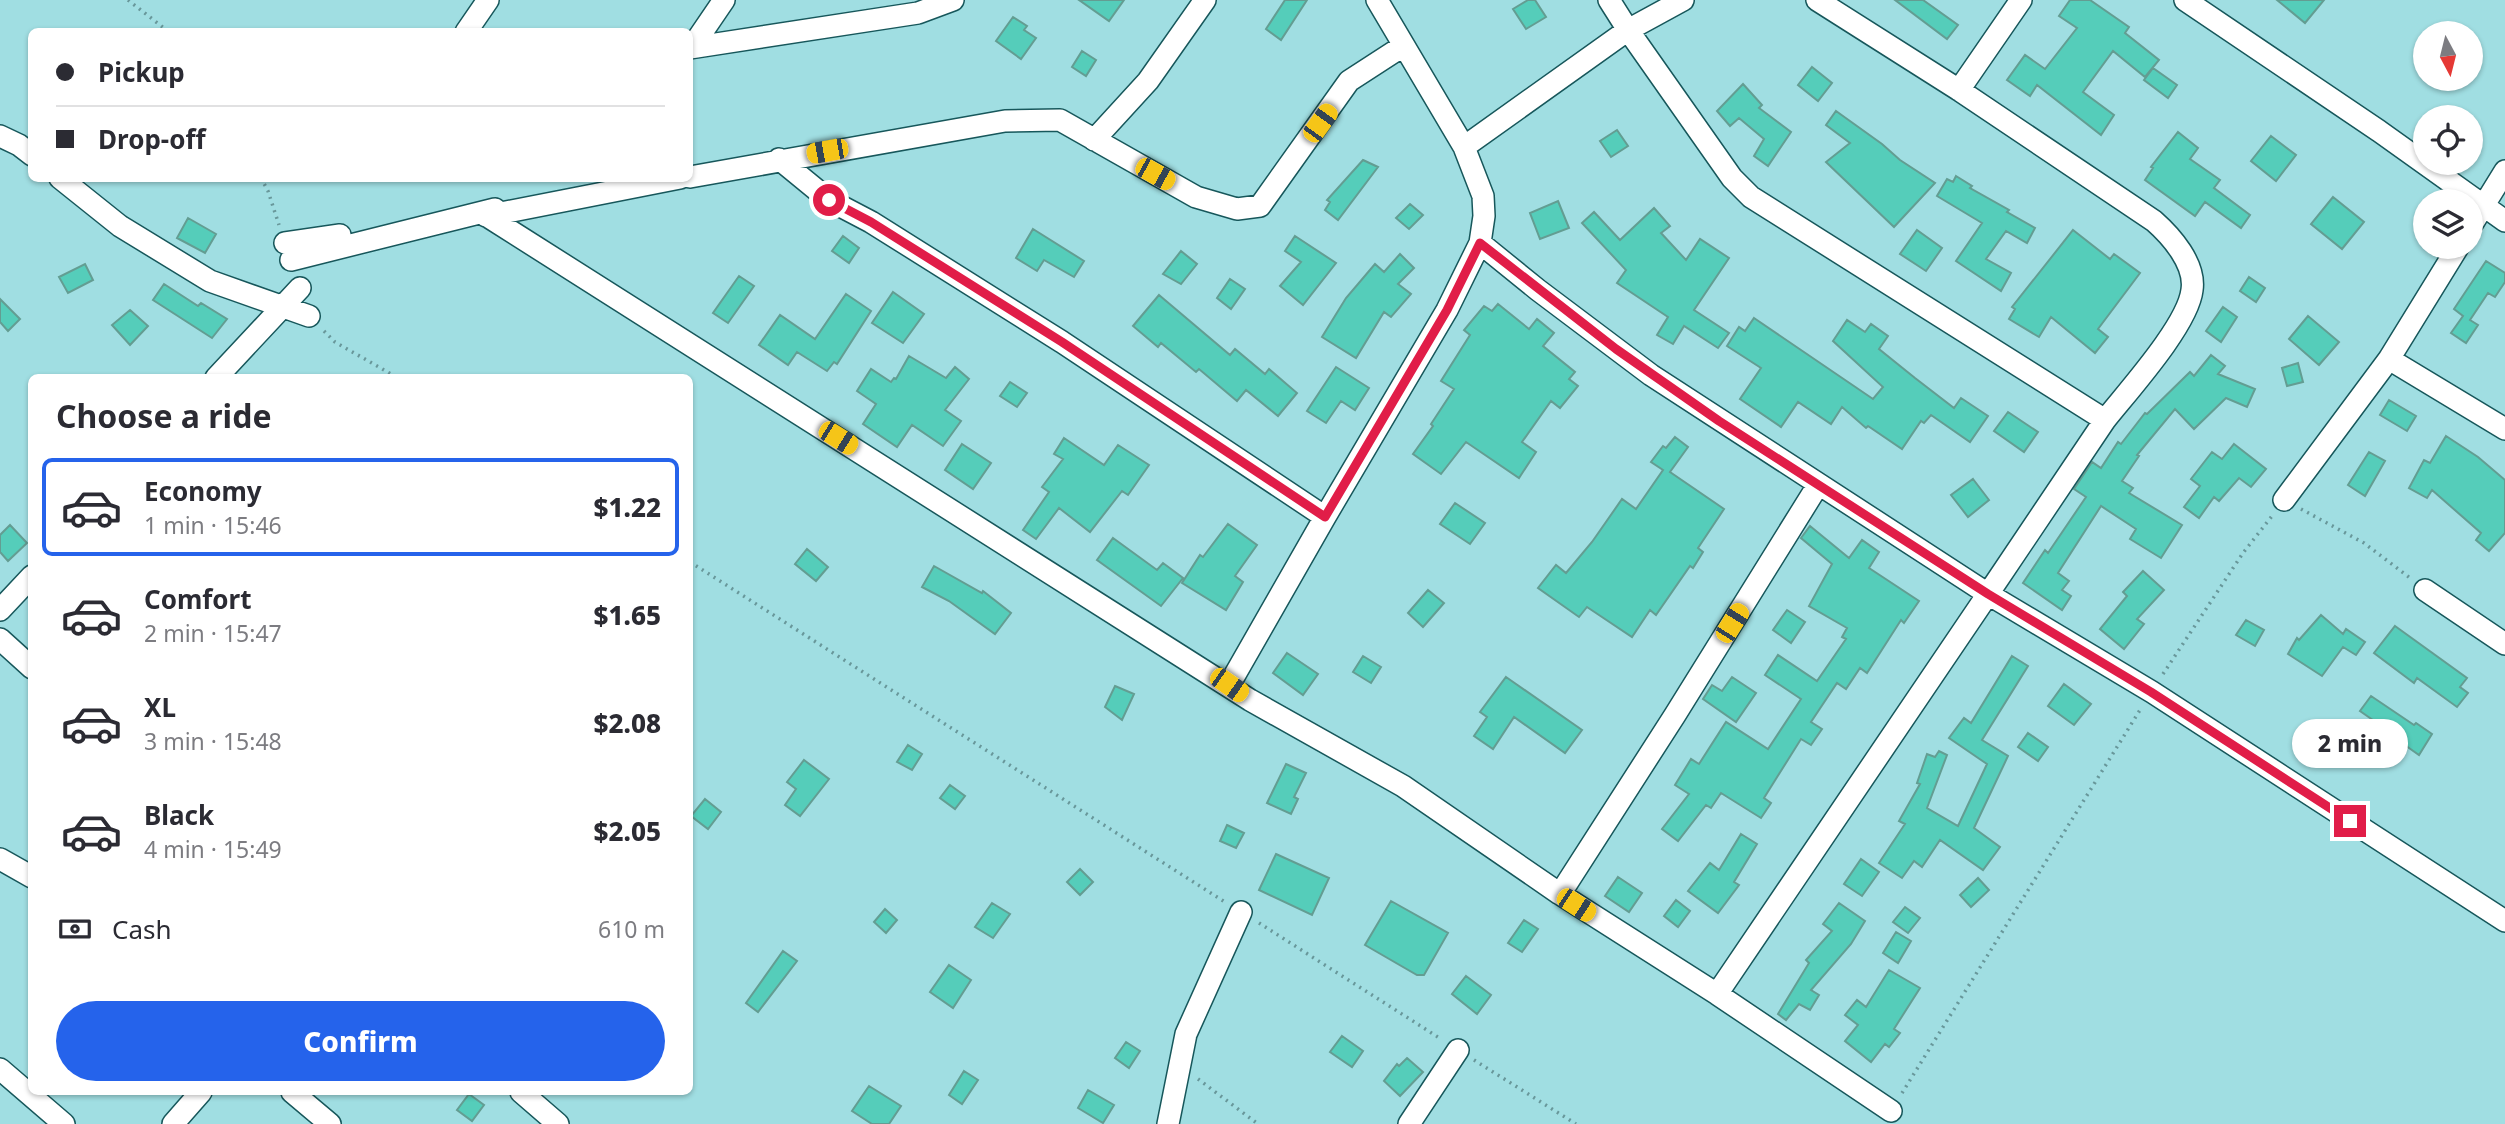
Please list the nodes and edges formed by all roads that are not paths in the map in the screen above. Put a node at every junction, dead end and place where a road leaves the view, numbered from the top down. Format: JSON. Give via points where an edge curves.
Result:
{"nodes":[{"id":1,"x":488,"y":0,"type":"edge"},
{"id":2,"x":724,"y":0,"type":"edge"},
{"id":3,"x":953,"y":0,"type":"edge"},
{"id":4,"x":1205,"y":0,"type":"edge"},
{"id":5,"x":1377,"y":0,"type":"edge"},
{"id":6,"x":1609,"y":0,"type":"edge"},
{"id":7,"x":1683,"y":0,"type":"edge"},
{"id":8,"x":1817,"y":0,"type":"edge"},
{"id":9,"x":2021,"y":0,"type":"edge"},
{"id":10,"x":2185,"y":0,"type":"edge"},
{"id":11,"x":469,"y":28,"type":"edge"},
{"id":12,"x":1628,"y":30,"type":"junction"},
{"id":13,"x":693,"y":44,"type":"edge"},
{"id":14,"x":1403,"y":46,"type":"junction"},
{"id":15,"x":693,"y":47,"type":"edge"},
{"id":16,"x":1959,"y":90,"type":"junction"},
{"id":17,"x":0,"y":136,"type":"edge"},
{"id":18,"x":1094,"y":140,"type":"junction"},
{"id":19,"x":1464,"y":148,"type":"junction"},
{"id":20,"x":28,"y":152,"type":"edge"},
{"id":21,"x":779,"y":159,"type":"junction"},
{"id":22,"x":2505,"y":171,"type":"edge"},
{"id":23,"x":693,"y":176,"type":"edge"},
{"id":24,"x":65,"y":182,"type":"edge"},
{"id":25,"x":660,"y":182,"type":"edge"},
{"id":26,"x":2458,"y":189,"type":"edge"},
{"id":27,"x":2483,"y":207,"type":"joint"},
{"id":28,"x":486,"y":216,"type":"junction"},
{"id":29,"x":2505,"y":221,"type":"edge"},
{"id":30,"x":1480,"y":243,"type":"junction"},
{"id":31,"x":2451,"y":259,"type":"edge"},
{"id":32,"x":300,"y":288,"type":"dead end"},
{"id":33,"x":309,"y":316,"type":"dead end"},
{"id":34,"x":2389,"y":359,"type":"junction"},
{"id":35,"x":220,"y":374,"type":"edge"},
{"id":36,"x":2105,"y":420,"type":"junction"},
{"id":37,"x":2505,"y":429,"type":"edge"},
{"id":38,"x":805,"y":430,"type":"dead end"},
{"id":39,"x":1818,"y":485,"type":"junction"},
{"id":40,"x":2284,"y":500,"type":"road end"},
{"id":41,"x":1325,"y":517,"type":"junction"},
{"id":42,"x":28,"y":580,"type":"edge"},
{"id":43,"x":2425,"y":590,"type":"road end"},
{"id":44,"x":1988,"y":594,"type":"junction"},
{"id":45,"x":0,"y":610,"type":"edge"},
{"id":46,"x":0,"y":639,"type":"edge"},
{"id":47,"x":2505,"y":644,"type":"edge"},
{"id":48,"x":28,"y":664,"type":"edge"},
{"id":49,"x":1229,"y":685,"type":"junction"},
{"id":50,"x":0,"y":859,"type":"edge"},
{"id":51,"x":28,"y":875,"type":"edge"},
{"id":52,"x":1560,"y":894,"type":"junction"},
{"id":53,"x":1241,"y":912,"type":"road end"},
{"id":54,"x":2505,"y":921,"type":"edge"},
{"id":55,"x":1717,"y":994,"type":"junction"},
{"id":56,"x":1458,"y":1050,"type":"road end"},
{"id":57,"x":0,"y":1069,"type":"edge"},
{"id":58,"x":28,"y":1093,"type":"edge"},
{"id":59,"x":30,"y":1095,"type":"edge"},
{"id":60,"x":198,"y":1095,"type":"edge"},
{"id":61,"x":296,"y":1095,"type":"edge"},
{"id":62,"x":524,"y":1095,"type":"edge"},
{"id":63,"x":1891,"y":1111,"type":"road end"},
{"id":64,"x":64,"y":1124,"type":"edge"},
{"id":65,"x":173,"y":1124,"type":"edge"},
{"id":66,"x":330,"y":1124,"type":"edge"},
{"id":67,"x":558,"y":1124,"type":"edge"},
{"id":68,"x":1168,"y":1124,"type":"edge"},
{"id":69,"x":1409,"y":1124,"type":"edge"}],
"edges":[{"from":1,"to":11,"type":"street"},
{"from":2,"to":13,"type":"street"},
{"from":3,"to":15,"type":"street","via":[[918,13]]},
{"from":4,"to":18,"type":"street","via":[[1148,81]]},
{"from":5,"to":14,"type":"street"},
{"from":6,"to":12,"type":"street"},
{"from":7,"to":12,"type":"street"},
{"from":8,"to":16,"type":"street"},
{"from":9,"to":16,"type":"street"},
{"from":10,"to":26,"type":"street"},
{"from":12,"to":19,"type":"street"},
{"from":12,"to":36,"type":"street","via":[[1713,154],[1751,197]]},
{"from":14,"to":18,"type":"street","via":[[1349,81],[1260,206],[1237,209],[1196,197]]},
{"from":14,"to":19,"type":"street"},
{"from":16,"to":36,"type":"street","via":[[2154,220],[2180,248],[2193,287],[2189,304]]},
{"from":17,"to":20,"type":"street"},
{"from":18,"to":21,"type":"street","via":[[1060,120],[1005,121]]},
{"from":19,"to":30,"type":"street","via":[[1483,197]]},
{"from":21,"to":23,"type":"street"},
{"from":21,"to":41,"type":"street","via":[[829,200],[1062,342]]},
{"from":22,"to":27,"type":"street"},
{"from":24,"to":33,"type":"street","via":[[120,226],[210,281]]},
{"from":25,"to":28,"type":"street"},
{"from":27,"to":29,"type":"street"},
{"from":28,"to":38,"type":"street","via":[[288,251],[495,209]]},
{"from":28,"to":49,"type":"street"},
{"from":30,"to":39,"type":"street","via":[[1651,375]]},
{"from":30,"to":41,"type":"street","via":[[1447,310]]},
{"from":31,"to":34,"type":"street"},
{"from":32,"to":35,"type":"street"},
{"from":34,"to":37,"type":"street"},
{"from":34,"to":40,"type":"street"},
{"from":36,"to":44,"type":"street"},
{"from":39,"to":44,"type":"street"},
{"from":39,"to":52,"type":"street"},
{"from":41,"to":49,"type":"street"},
{"from":42,"to":45,"type":"street"},
{"from":43,"to":47,"type":"street"},
{"from":44,"to":54,"type":"street","via":[[2151,692]]},
{"from":44,"to":55,"type":"street"},
{"from":46,"to":48,"type":"street"},
{"from":49,"to":52,"type":"street","via":[[1403,786]]},
{"from":50,"to":51,"type":"street"},
{"from":52,"to":55,"type":"street"},
{"from":53,"to":68,"type":"street","via":[[1186,1034]]},
{"from":55,"to":63,"type":"street"},
{"from":56,"to":69,"type":"street"},
{"from":57,"to":58,"type":"street"},
{"from":59,"to":64,"type":"street"},
{"from":60,"to":65,"type":"street"},
{"from":61,"to":66,"type":"street"},
{"from":62,"to":67,"type":"street"}]}
